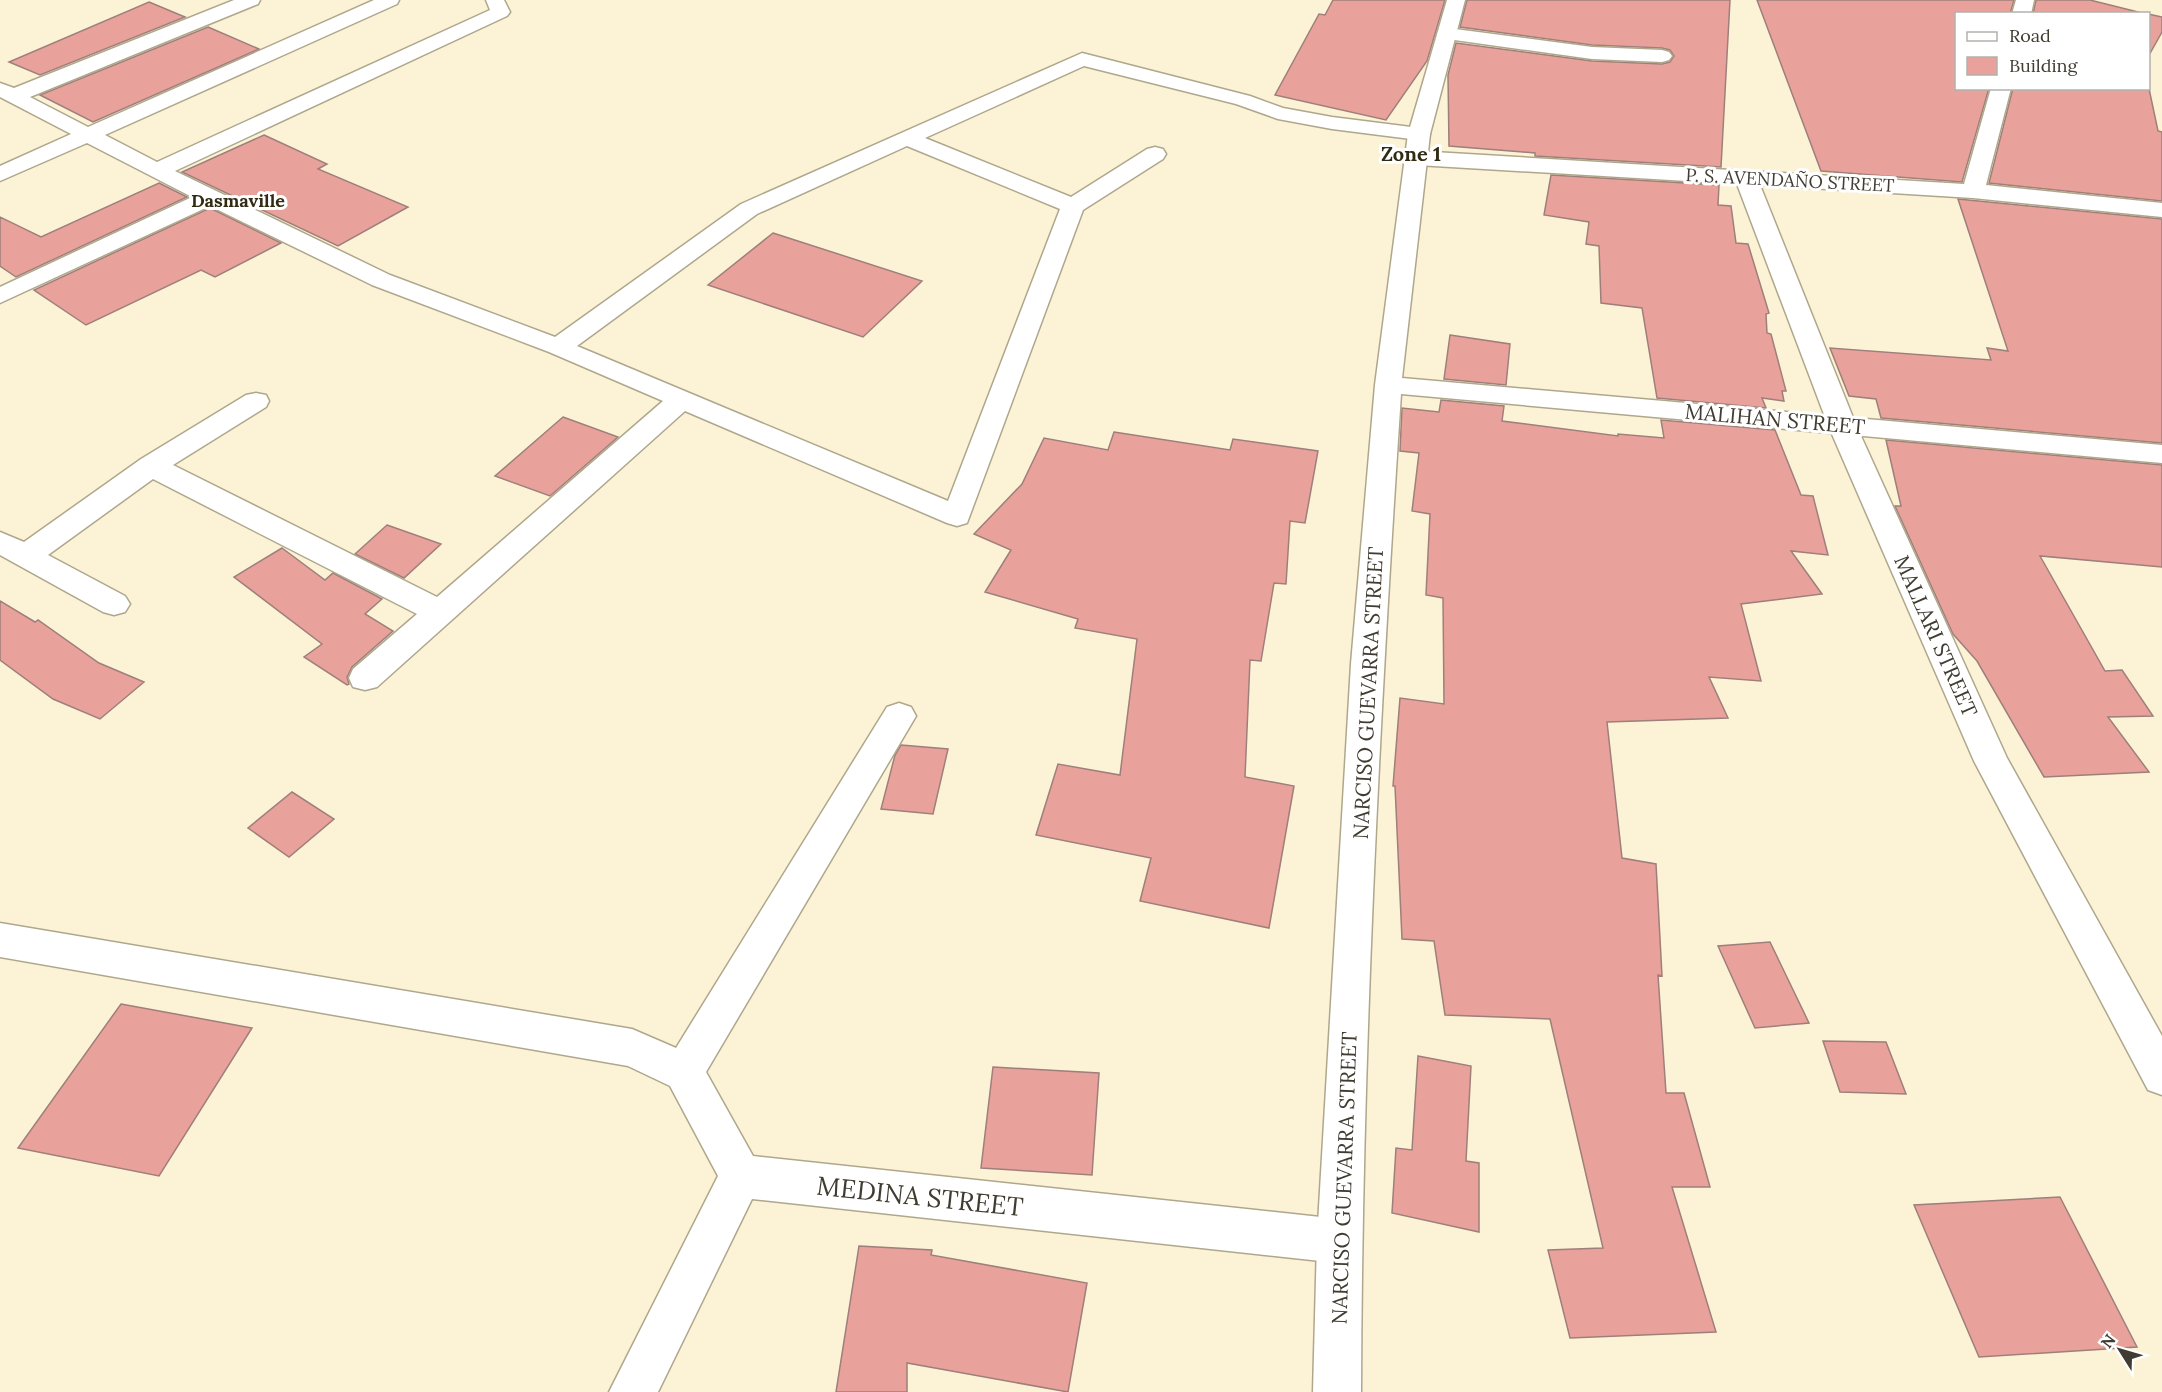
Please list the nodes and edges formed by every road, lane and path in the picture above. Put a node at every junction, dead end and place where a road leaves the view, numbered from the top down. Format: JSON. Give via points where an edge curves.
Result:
{"nodes":[{"id":1,"x":251,"y":0,"type":"edge"},
{"id":2,"x":390,"y":0,"type":"edge"},
{"id":3,"x":495,"y":0,"type":"edge"},
{"id":4,"x":1456,"y":0,"type":"edge"},
{"id":5,"x":1447,"y":34,"type":"junction"},
{"id":6,"x":1662,"y":56,"type":"dead end"},
{"id":7,"x":2000,"y":90,"type":"edge"},
{"id":8,"x":8,"y":92,"type":"edge"},
{"id":9,"x":86,"y":134,"type":"junction"},
{"id":10,"x":1419,"y":134,"type":"junction"},
{"id":11,"x":906,"y":138,"type":"junction"},
{"id":12,"x":1155,"y":154,"type":"dead end"},
{"id":13,"x":1417,"y":158,"type":"junction"},
{"id":14,"x":157,"y":171,"type":"junction"},
{"id":15,"x":0,"y":174,"type":"edge"},
{"id":16,"x":1746,"y":177,"type":"junction"},
{"id":17,"x":1973,"y":191,"type":"junction"},
{"id":18,"x":210,"y":197,"type":"junction"},
{"id":19,"x":1073,"y":206,"type":"junction"},
{"id":20,"x":2162,"y":210,"type":"edge"},
{"id":21,"x":0,"y":296,"type":"edge"},
{"id":22,"x":558,"y":347,"type":"junction"},
{"id":23,"x":1389,"y":385,"type":"junction"},
{"id":24,"x":681,"y":400,"type":"junction"},
{"id":25,"x":256,"y":401,"type":"dead end"},
{"id":26,"x":1842,"y":425,"type":"junction"},
{"id":27,"x":2162,"y":454,"type":"edge"},
{"id":28,"x":151,"y":466,"type":"junction"},
{"id":29,"x":0,"y":542,"type":"edge"},
{"id":30,"x":27,"y":555,"type":"junction"},
{"id":31,"x":114,"y":604,"type":"dead end"},
{"id":32,"x":439,"y":612,"type":"junction"},
{"id":33,"x":365,"y":678,"type":"dead end"},
{"id":34,"x":899,"y":716,"type":"dead end"},
{"id":35,"x":0,"y":940,"type":"edge"},
{"id":36,"x":684,"y":1072,"type":"junction"},
{"id":37,"x":2162,"y":1076,"type":"edge"},
{"id":38,"x":741,"y":1176,"type":"junction"},
{"id":39,"x":1339,"y":1241,"type":"junction"},
{"id":40,"x":633,"y":1392,"type":"edge"},
{"id":41,"x":1337,"y":1392,"type":"edge"}],
"edges":[{"from":1,"to":8,"type":"street"},
{"from":2,"to":9,"type":"street"},
{"from":3,"to":14,"type":"street","via":[[500,12]]},
{"from":4,"to":5,"type":"street","name":"NARCISO GUEVARRA STREET"},
{"from":5,"to":6,"type":"street","via":[[1592,53]]},
{"from":5,"to":10,"type":"street","name":"NARCISO GUEVARRA STREET"},
{"from":7,"to":17,"type":"street"},
{"from":8,"to":9,"type":"street"},
{"from":9,"to":14,"type":"street"},
{"from":9,"to":15,"type":"street"},
{"from":10,"to":11,"type":"street","via":[[1278,113],[1243,100],[1082,58]]},
{"from":10,"to":13,"type":"street","name":"NARCISO GUEVARRA STREET"},
{"from":11,"to":19,"type":"street"},
{"from":11,"to":22,"type":"street","via":[[749,209]]},
{"from":12,"to":19,"type":"street"},
{"from":13,"to":16,"type":"street","name":"P. S. AVENDAÑO STREET"},
{"from":13,"to":23,"type":"street","name":"NARCISO GUEVARRA STREET"},
{"from":14,"to":18,"type":"street"},
{"from":16,"to":17,"type":"street","name":"P. S. AVENDAÑO STREET"},
{"from":16,"to":26,"type":"street","name":"MALLARI STREET"},
{"from":17,"to":20,"type":"street","name":"P. S. AVENDAÑO STREET"},
{"from":18,"to":21,"type":"street"},
{"from":18,"to":22,"type":"street","via":[[381,280]]},
{"from":19,"to":24,"type":"street","via":[[957,516]]},
{"from":22,"to":24,"type":"street"},
{"from":23,"to":26,"type":"street","name":"MALIHAN STREET"},
{"from":23,"to":39,"type":"street","name":"NARCISO GUEVARRA STREET","via":[[1367,664]]},
{"from":24,"to":32,"type":"street"},
{"from":25,"to":28,"type":"street"},
{"from":26,"to":27,"type":"street","name":"MALIHAN STREET"},
{"from":26,"to":37,"type":"street","name":"MALLARI STREET","via":[[1992,761]]},
{"from":28,"to":30,"type":"street"},
{"from":28,"to":32,"type":"street"},
{"from":29,"to":30,"type":"street"},
{"from":30,"to":31,"type":"street"},
{"from":32,"to":33,"type":"street"},
{"from":34,"to":36,"type":"street"},
{"from":35,"to":36,"type":"street","via":[[632,1048]]},
{"from":36,"to":38,"type":"street"},
{"from":38,"to":39,"type":"street","name":"MEDINA STREET"},
{"from":38,"to":40,"type":"street"},
{"from":39,"to":41,"type":"street","name":"NARCISO GUEVARRA STREET"}]}
